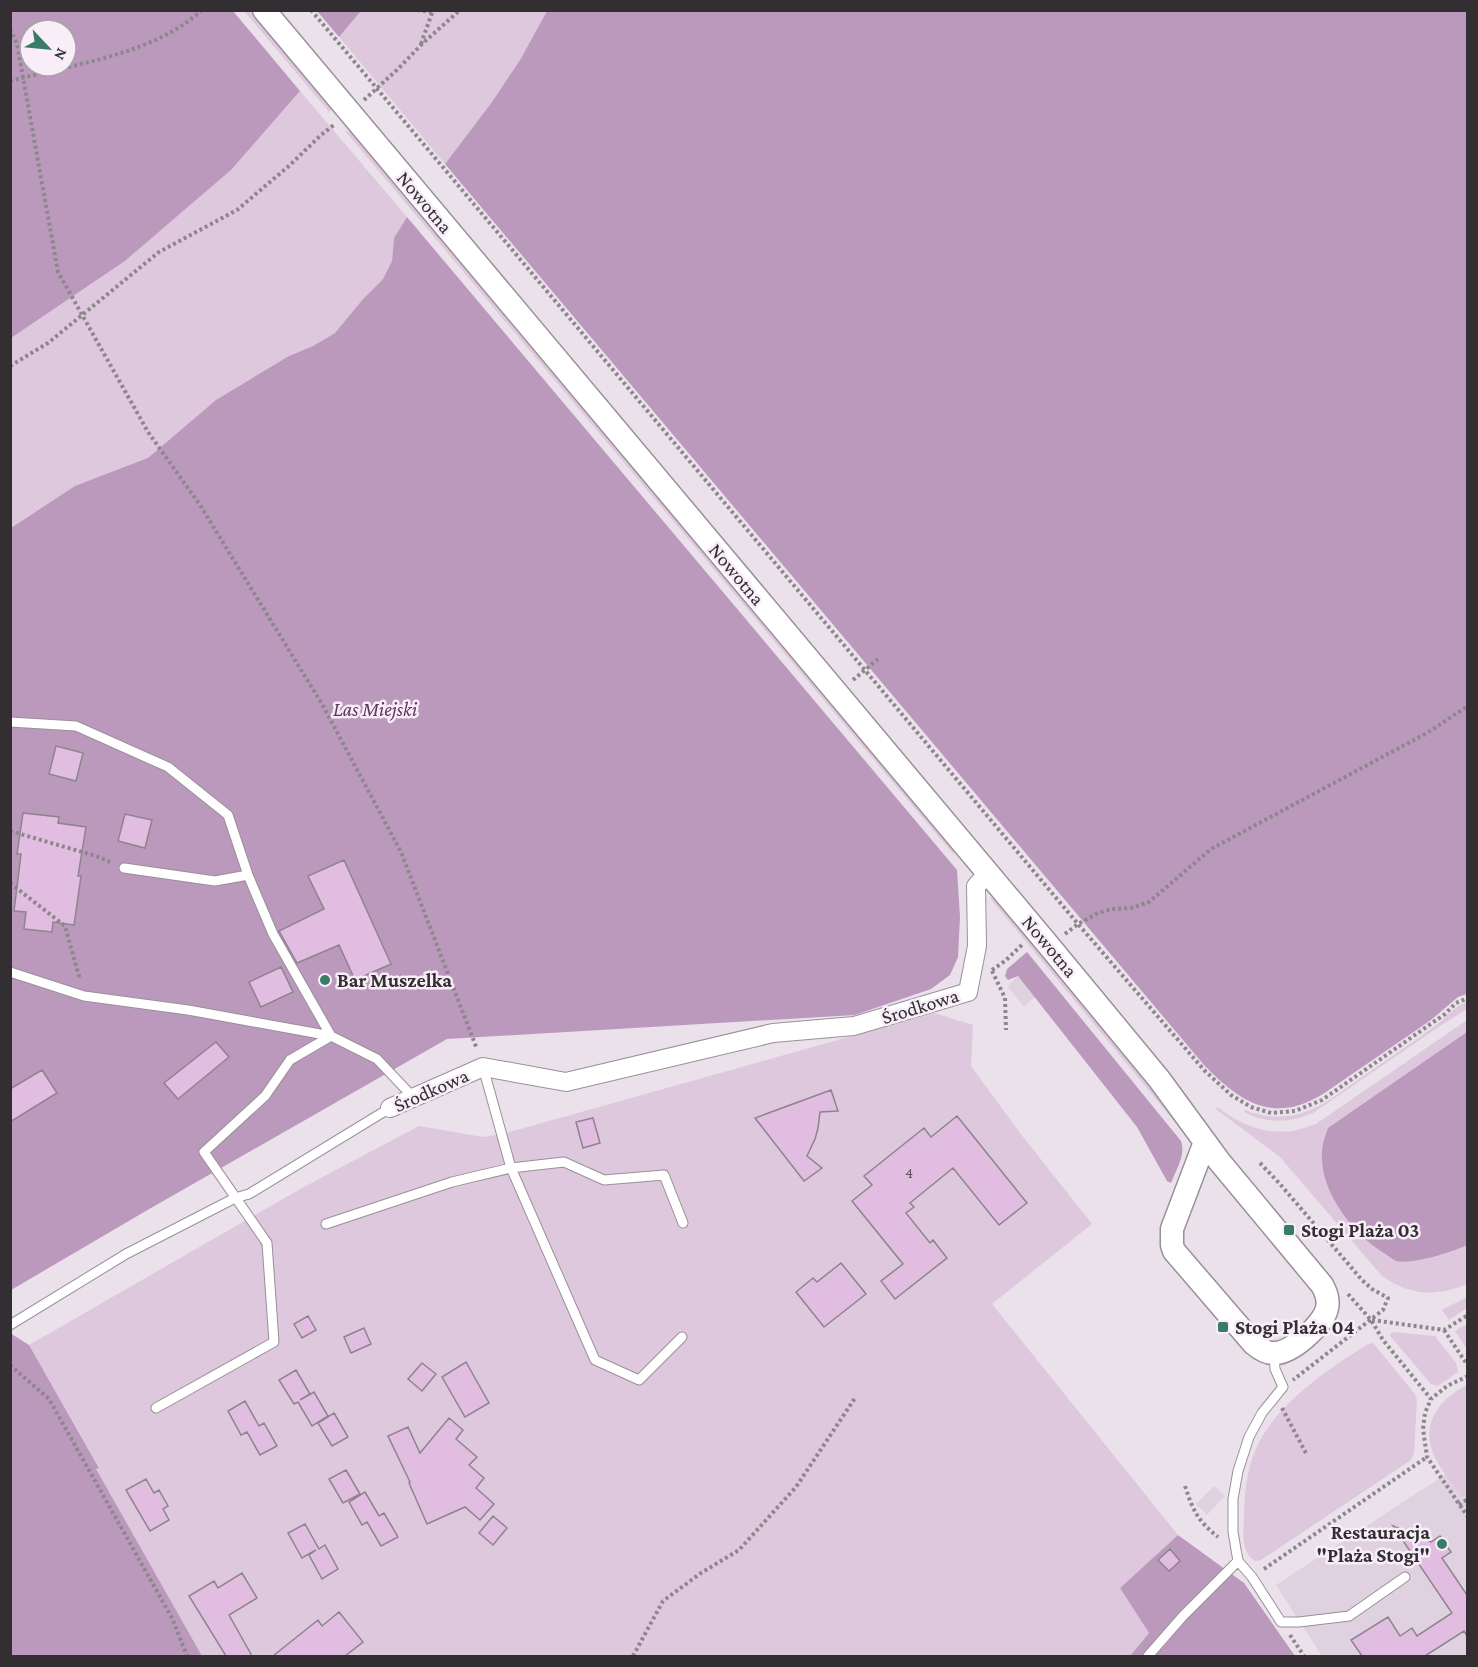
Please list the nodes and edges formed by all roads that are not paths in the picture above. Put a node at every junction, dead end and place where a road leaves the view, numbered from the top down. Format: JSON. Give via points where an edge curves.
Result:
{"nodes":[{"id":1,"x":264,"y":10,"type":"edge"},
{"id":2,"x":10,"y":722,"type":"edge"},
{"id":3,"x":124,"y":868,"type":"road end"},
{"id":4,"x":988,"y":873,"type":"junction"},
{"id":5,"x":248,"y":875,"type":"junction"},
{"id":6,"x":10,"y":972,"type":"edge"},
{"id":7,"x":331,"y":1036,"type":"junction"},
{"id":8,"x":483,"y":1067,"type":"junction"},
{"id":9,"x":413,"y":1097,"type":"junction"},
{"id":10,"x":390,"y":1108,"type":"joint"},
{"id":11,"x":1204,"y":1142,"type":"junction"},
{"id":12,"x":511,"y":1168,"type":"junction"},
{"id":13,"x":235,"y":1198,"type":"junction"},
{"id":14,"x":683,"y":1223,"type":"dead end"},
{"id":15,"x":326,"y":1224,"type":"dead end"},
{"id":16,"x":10,"y":1325,"type":"edge"},
{"id":17,"x":682,"y":1337,"type":"dead end"},
{"id":18,"x":1274,"y":1354,"type":"junction"},
{"id":19,"x":156,"y":1408,"type":"dead end"},
{"id":20,"x":1238,"y":1561,"type":"junction"},
{"id":21,"x":1405,"y":1576,"type":"dead end"},
{"id":22,"x":1148,"y":1656,"type":"edge"}],
"edges":[{"from":1,"to":4,"type":"street","name":"Nowotna"},
{"from":2,"to":5,"type":"lane","via":[[76,726],[168,768],[228,815]]},
{"from":3,"to":5,"type":"lane","via":[[215,881]]},
{"from":4,"to":8,"type":"street","name":"Środkowa","via":[[976,886],[977,946],[968,992],[854,1026],[773,1034],[566,1082]]},
{"from":4,"to":11,"type":"street","name":"Nowotna","via":[[1160,1080]]},
{"from":5,"to":7,"type":"lane","via":[[273,934]]},
{"from":6,"to":7,"type":"lane","via":[[84,996]]},
{"from":7,"to":9,"type":"lane","via":[[377,1059]]},
{"from":7,"to":13,"type":"lane","via":[[290,1060],[265,1096],[204,1152]]},
{"from":8,"to":9,"type":"street","name":"Środkowa"},
{"from":8,"to":12,"type":"lane"},
{"from":9,"to":10,"type":"street","name":"Środkowa"},
{"from":10,"to":13,"type":"lane","name":"Środkowa","via":[[249,1194]]},
{"from":11,"to":18,"type":"street","via":[[1172,1229],[1172,1245],[1254,1344]]},
{"from":11,"to":18,"type":"street","name":"Nowotna","via":[[1326,1292],[1328,1306],[1323,1320],[1287,1351]]},
{"from":12,"to":14,"type":"lane","via":[[564,1162],[604,1180],[664,1175]]},
{"from":12,"to":15,"type":"lane","via":[[452,1182]]},
{"from":12,"to":17,"type":"lane","via":[[595,1360],[639,1380]]},
{"from":13,"to":16,"type":"lane","name":"Środkowa","via":[[126,1254]]},
{"from":13,"to":19,"type":"lane","via":[[267,1243],[274,1342]]},
{"from":18,"to":20,"type":"lane","via":[[1283,1388],[1262,1413],[1249,1437],[1233,1499]]},
{"from":20,"to":21,"type":"lane","via":[[1281,1622],[1349,1616]]},
{"from":20,"to":22,"type":"lane"}]}
